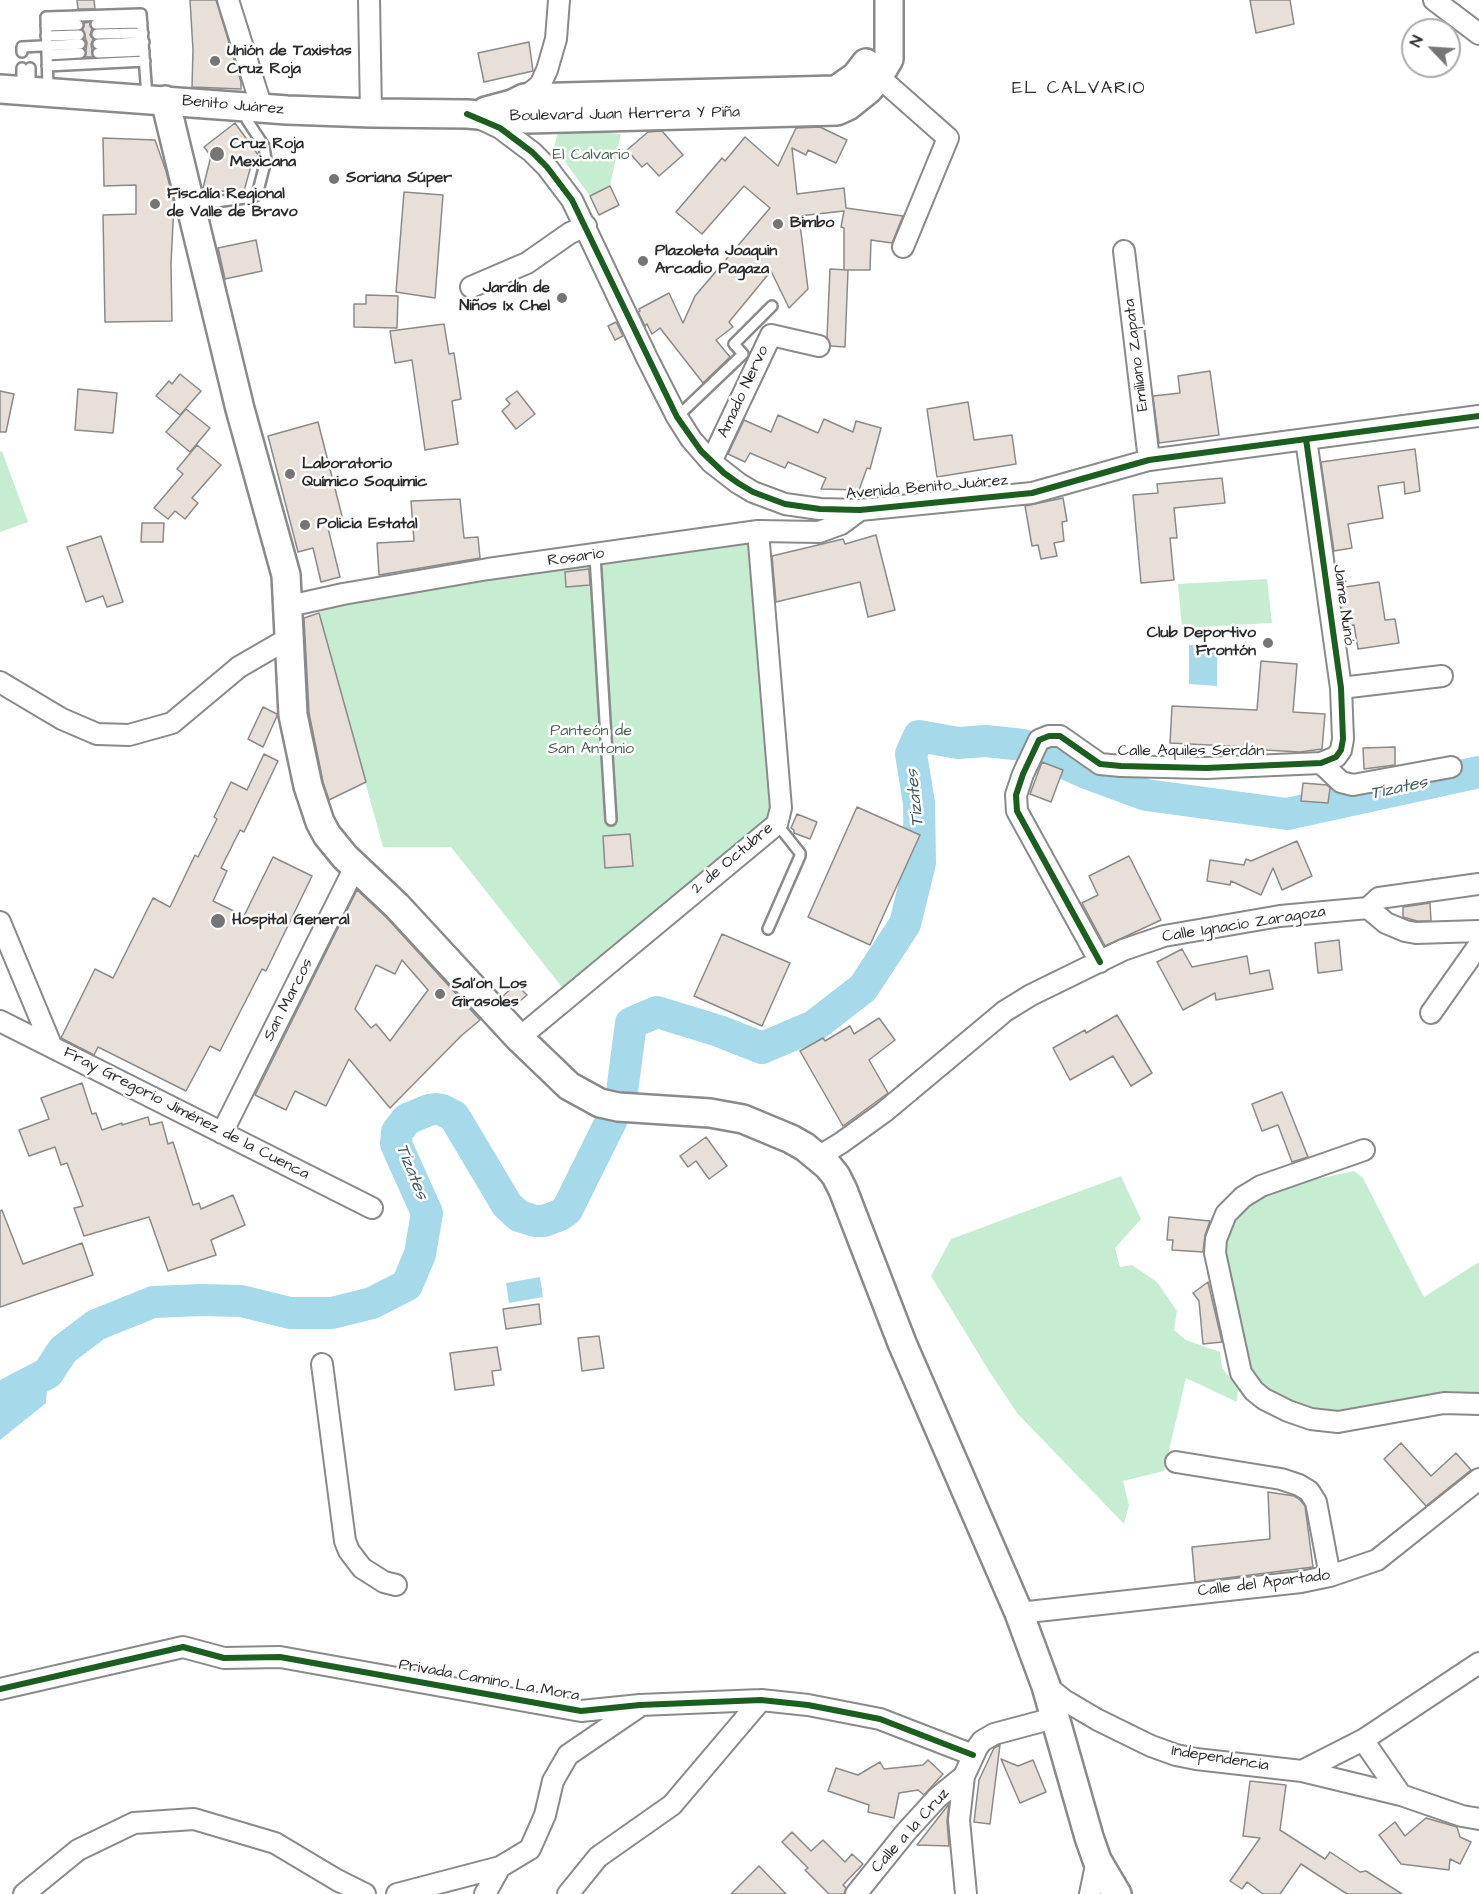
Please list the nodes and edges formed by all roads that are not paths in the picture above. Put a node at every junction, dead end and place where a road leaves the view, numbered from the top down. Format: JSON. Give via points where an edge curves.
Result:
{"nodes":[{"id":1,"x":228,"y":0,"type":"edge"},
{"id":2,"x":369,"y":0,"type":"edge"},
{"id":3,"x":559,"y":0,"type":"edge"},
{"id":4,"x":872,"y":0,"type":"edge"},
{"id":5,"x":889,"y":0,"type":"edge"},
{"id":6,"x":1434,"y":0,"type":"edge"},
{"id":7,"x":46,"y":22,"type":"junction"},
{"id":8,"x":78,"y":25,"type":"dead end"},
{"id":9,"x":143,"y":32,"type":"junction"},
{"id":10,"x":1479,"y":34,"type":"edge"},
{"id":11,"x":47,"y":46,"type":"junction"},
{"id":12,"x":27,"y":50,"type":"dead end"},
{"id":13,"x":145,"y":62,"type":"junction"},
{"id":14,"x":879,"y":77,"type":"junction"},
{"id":15,"x":28,"y":81,"type":"edge"},
{"id":16,"x":524,"y":98,"type":"junction"},
{"id":17,"x":156,"y":100,"type":"junction"},
{"id":18,"x":254,"y":107,"type":"junction"},
{"id":19,"x":371,"y":113,"type":"junction"},
{"id":20,"x":467,"y":114,"type":"junction"},
{"id":21,"x":190,"y":205,"type":"junction"},
{"id":22,"x":586,"y":226,"type":"junction"},
{"id":23,"x":903,"y":247,"type":"dead end"},
{"id":24,"x":1124,"y":251,"type":"dead end"},
{"id":25,"x":471,"y":287,"type":"dead end"},
{"id":26,"x":772,"y":306,"type":"dead end"},
{"id":27,"x":819,"y":346,"type":"dead end"},
{"id":28,"x":1479,"y":416,"type":"edge"},
{"id":29,"x":677,"y":417,"type":"junction"},
{"id":30,"x":1306,"y":439,"type":"junction"},
{"id":31,"x":1149,"y":459,"type":"junction"},
{"id":32,"x":711,"y":462,"type":"junction"},
{"id":33,"x":860,"y":510,"type":"junction"},
{"id":34,"x":758,"y":531,"type":"junction"},
{"id":35,"x":595,"y":556,"type":"junction"},
{"id":36,"x":289,"y":606,"type":"junction"},
{"id":37,"x":289,"y":638,"type":"junction"},
{"id":38,"x":1442,"y":676,"type":"dead end"},
{"id":39,"x":0,"y":682,"type":"edge"},
{"id":40,"x":1341,"y":688,"type":"junction"},
{"id":41,"x":1321,"y":762,"type":"junction"},
{"id":42,"x":1451,"y":767,"type":"dead end"},
{"id":43,"x":611,"y":820,"type":"dead end"},
{"id":44,"x":777,"y":824,"type":"junction"},
{"id":45,"x":355,"y":867,"type":"junction"},
{"id":46,"x":1479,"y":884,"type":"edge"},
{"id":47,"x":1368,"y":908,"type":"junction"},
{"id":48,"x":0,"y":922,"type":"edge"},
{"id":49,"x":768,"y":929,"type":"dead end"},
{"id":50,"x":1479,"y":931,"type":"edge"},
{"id":51,"x":1479,"y":945,"type":"edge"},
{"id":52,"x":1100,"y":962,"type":"junction"},
{"id":53,"x":1431,"y":1013,"type":"dead end"},
{"id":54,"x":0,"y":1021,"type":"edge"},
{"id":55,"x":519,"y":1038,"type":"junction"},
{"id":56,"x":52,"y":1047,"type":"junction"},
{"id":57,"x":222,"y":1133,"type":"junction"},
{"id":58,"x":1364,"y":1150,"type":"dead end"},
{"id":59,"x":818,"y":1157,"type":"junction"},
{"id":60,"x":372,"y":1208,"type":"dead end"},
{"id":61,"x":322,"y":1364,"type":"dead end"},
{"id":62,"x":1479,"y":1404,"type":"edge"},
{"id":63,"x":1176,"y":1462,"type":"dead end"},
{"id":64,"x":1479,"y":1479,"type":"edge"},
{"id":65,"x":1330,"y":1576,"type":"junction"},
{"id":66,"x":396,"y":1585,"type":"dead end"},
{"id":67,"x":1019,"y":1613,"type":"junction"},
{"id":68,"x":1479,"y":1663,"type":"edge"},
{"id":69,"x":1046,"y":1686,"type":"junction"},
{"id":70,"x":0,"y":1689,"type":"edge"},
{"id":71,"x":761,"y":1700,"type":"junction"},
{"id":72,"x":640,"y":1706,"type":"junction"},
{"id":73,"x":1054,"y":1718,"type":"junction"},
{"id":74,"x":1363,"y":1740,"type":"junction"},
{"id":75,"x":973,"y":1755,"type":"junction"},
{"id":76,"x":1302,"y":1771,"type":"junction"},
{"id":77,"x":964,"y":1776,"type":"junction"},
{"id":78,"x":1401,"y":1795,"type":"junction"},
{"id":79,"x":1479,"y":1819,"type":"edge"},
{"id":80,"x":1097,"y":1860,"type":"junction"},
{"id":81,"x":500,"y":1867,"type":"junction"},
{"id":82,"x":24,"y":1894,"type":"edge"},
{"id":83,"x":365,"y":1894,"type":"edge"},
{"id":84,"x":397,"y":1894,"type":"edge"},
{"id":85,"x":484,"y":1894,"type":"edge"},
{"id":86,"x":568,"y":1894,"type":"edge"},
{"id":87,"x":856,"y":1894,"type":"edge"},
{"id":88,"x":966,"y":1894,"type":"edge"},
{"id":89,"x":1090,"y":1894,"type":"edge"},
{"id":90,"x":1117,"y":1894,"type":"edge"}],
"edges":[{"from":1,"to":18,"type":"street"},
{"from":2,"to":19,"type":"street"},
{"from":3,"to":16,"type":"street","via":[[556,39],[547,70],[540,85]]},
{"from":4,"to":16,"type":"main road","name":"Boulevard Juan Herrera Y Piña","via":[[872,55],[856,76],[836,90]]},
{"from":5,"to":14,"type":"main road","name":"Boulevard Juan Herrera Y Piña","via":[[890,59]]},
{"from":6,"to":10,"type":"street"},
{"from":7,"to":8,"type":"lane"},
{"from":7,"to":9,"type":"lane"},
{"from":7,"to":11,"type":"lane"},
{"from":9,"to":9,"type":"lane","via":[[97,39]]},
{"from":9,"to":13,"type":"lane"},
{"from":11,"to":11,"type":"lane","via":[[80,44]]},
{"from":11,"to":12,"type":"lane"},
{"from":11,"to":15,"type":"lane"},
{"from":13,"to":15,"type":"lane"},
{"from":13,"to":17,"type":"lane"},
{"from":14,"to":20,"type":"main road","name":"Boulevard Juan Herrera Y Piña","via":[[858,99],[837,111],[527,119]]},
{"from":14,"to":23,"type":"street","via":[[948,138]]},
{"from":15,"to":17,"type":"main road","name":"Benito Juárez"},
{"from":16,"to":20,"type":"main road","name":"Boulevard Juan Herrera Y Piña"},
{"from":17,"to":18,"type":"main road","name":"Benito Juárez"},
{"from":17,"to":21,"type":"main road"},
{"from":18,"to":19,"type":"main road","name":"Benito Juárez"},
{"from":18,"to":21,"type":"lane","via":[[247,120],[264,146],[266,159],[257,195]]},
{"from":19,"to":20,"type":"main road","name":"Benito Juárez"},
{"from":20,"to":22,"type":"street","name":"Avenida Benito Juárez","via":[[500,128],[532,153],[561,183]]},
{"from":21,"to":36,"type":"main road","via":[[286,575]]},
{"from":22,"to":25,"type":"street","via":[[527,263]]},
{"from":22,"to":29,"type":"street","name":"Avenida Benito Juárez"},
{"from":24,"to":31,"type":"street","name":"Emiliano Zapata"},
{"from":26,"to":29,"type":"lane","via":[[735,344],[743,354]]},
{"from":27,"to":32,"type":"street","name":"Amado Nervo","via":[[771,335]]},
{"from":28,"to":30,"type":"street","name":"Avenida Benito Juárez"},
{"from":29,"to":32,"type":"street","name":"Avenida Benito Juárez"},
{"from":30,"to":31,"type":"street","name":"Avenida Benito Juárez"},
{"from":30,"to":40,"type":"street","name":"Jaime Nunó"},
{"from":31,"to":33,"type":"street","name":"Avenida Benito Juárez","via":[[1032,493]]},
{"from":32,"to":33,"type":"street","name":"Avenida Benito Juárez","via":[[738,483],[777,501],[802,508]]},
{"from":33,"to":34,"type":"street","name":"Rosario","via":[[841,524],[819,532]]},
{"from":34,"to":35,"type":"street","name":"Rosario"},
{"from":34,"to":44,"type":"street","name":"2 de Octubre","via":[[781,808]]},
{"from":35,"to":36,"type":"street","name":"Rosario","via":[[488,569]]},
{"from":35,"to":43,"type":"lane"},
{"from":36,"to":37,"type":"main road"},
{"from":37,"to":39,"type":"street","via":[[239,667],[172,723],[129,735],[97,734],[62,719]]},
{"from":37,"to":45,"type":"main road","via":[[293,715],[314,809],[331,841]]},
{"from":38,"to":40,"type":"street"},
{"from":40,"to":41,"type":"street","name":"Jaime Nunó","via":[[1341,750],[1336,757]]},
{"from":41,"to":42,"type":"street","via":[[1341,782],[1353,785]]},
{"from":41,"to":52,"type":"street","name":"Calle Aquiles Serdán","via":[[1206,768],[1121,766],[1100,764],[1060,736],[1044,737],[1036,744],[1016,795],[1017,811]]},
{"from":44,"to":49,"type":"lane","via":[[800,856]]},
{"from":44,"to":55,"type":"street","name":"2 de Octubre"},
{"from":45,"to":55,"type":"main road","via":[[397,906]]},
{"from":45,"to":57,"type":"street","name":"San Marcos"},
{"from":46,"to":47,"type":"street","name":"Calle Ignacio Zaragoza","via":[[1379,898]]},
{"from":47,"to":50,"type":"street","via":[[1386,923],[1405,931]]},
{"from":47,"to":52,"type":"street","name":"Calle Ignacio Zaragoza","via":[[1280,916],[1164,936]]},
{"from":48,"to":56,"type":"street"},
{"from":51,"to":53,"type":"street"},
{"from":52,"to":59,"type":"street","name":"Calle Ignacio Zaragoza","via":[[1005,1011],[884,1112]]},
{"from":54,"to":56,"type":"street","name":"Fray Gregorio Jiménez de la Cuenca"},
{"from":55,"to":59,"type":"main road","via":[[569,1086],[600,1103],[743,1119]]},
{"from":56,"to":57,"type":"street","name":"Fray Gregorio Jiménez de la Cuenca"},
{"from":57,"to":60,"type":"street","name":"Fray Gregorio Jiménez de la Cuenca"},
{"from":58,"to":62,"type":"street","via":[[1262,1186],[1226,1214],[1215,1253],[1241,1373],[1264,1399],[1311,1419],[1338,1422],[1444,1403]]},
{"from":59,"to":67,"type":"main road","via":[[843,1190],[902,1343]]},
{"from":61,"to":66,"type":"street","via":[[345,1541],[363,1568]]},
{"from":63,"to":65,"type":"street","via":[[1281,1479],[1309,1491],[1316,1502]]},
{"from":64,"to":65,"type":"street","name":"Calle del Apartado","via":[[1377,1560]]},
{"from":65,"to":67,"type":"street","name":"Calle del Apartado"},
{"from":67,"to":69,"type":"main road"},
{"from":68,"to":74,"type":"street"},
{"from":69,"to":73,"type":"main road"},
{"from":69,"to":76,"type":"street","name":"Independencia","via":[[1089,1715],[1151,1746],[1196,1759]]},
{"from":70,"to":72,"type":"street","name":"Privada Camino La Mora","via":[[183,1647],[224,1658],[280,1657],[581,1711]]},
{"from":71,"to":72,"type":"street","name":"Privada Camino La Mora"},
{"from":71,"to":75,"type":"street","name":"Privada Camino La Mora","via":[[854,1713],[906,1728]]},
{"from":71,"to":86,"type":"street","via":[[672,1805],[598,1857]]},
{"from":72,"to":81,"type":"street","via":[[568,1755],[553,1781],[545,1815],[530,1849]]},
{"from":73,"to":75,"type":"street","name":"Calle a la Cruz","via":[[988,1737]]},
{"from":73,"to":80,"type":"main road"},
{"from":74,"to":76,"type":"street"},
{"from":74,"to":78,"type":"street"},
{"from":75,"to":77,"type":"street","name":"Calle a la Cruz"},
{"from":76,"to":78,"type":"street","name":"Independencia"},
{"from":77,"to":87,"type":"street","name":"Calle a la Cruz","via":[[929,1806]]},
{"from":77,"to":88,"type":"street","via":[[958,1820]]},
{"from":78,"to":79,"type":"street","name":"Independencia"},
{"from":80,"to":89,"type":"street"},
{"from":80,"to":90,"type":"main road"},
{"from":81,"to":84,"type":"street"},
{"from":81,"to":85,"type":"street"},
{"from":82,"to":83,"type":"street","via":[[78,1850],[134,1823],[194,1819],[275,1842]]}]}
